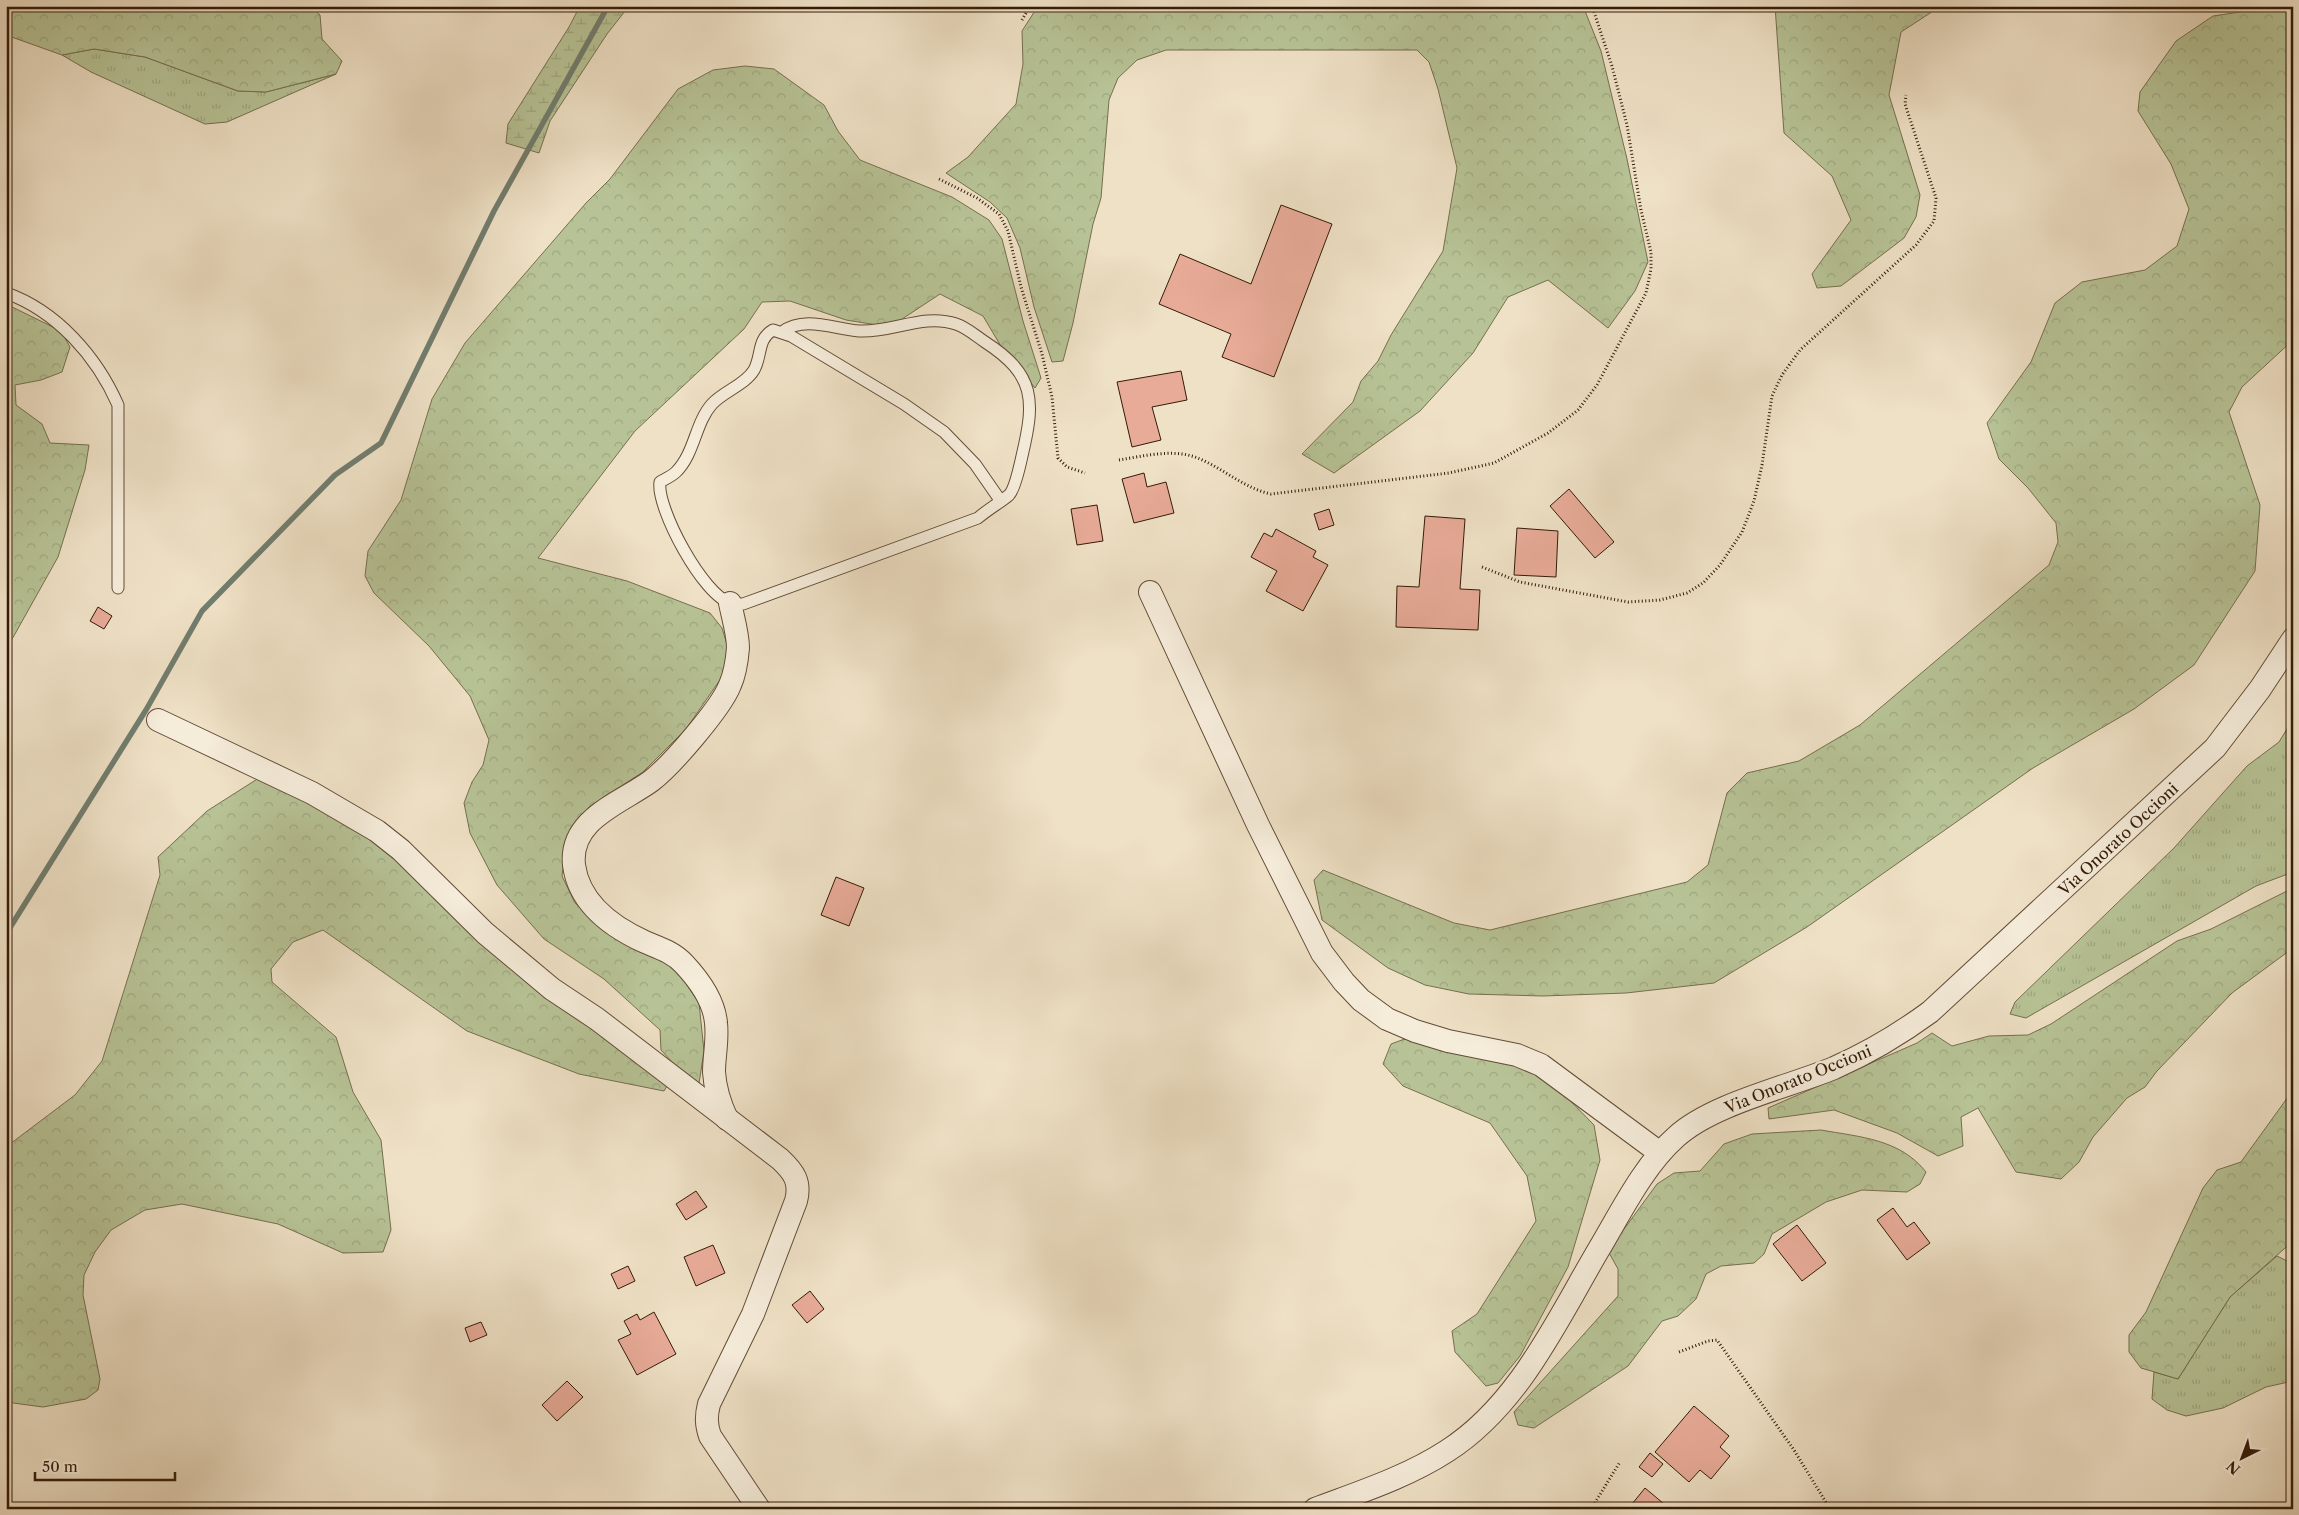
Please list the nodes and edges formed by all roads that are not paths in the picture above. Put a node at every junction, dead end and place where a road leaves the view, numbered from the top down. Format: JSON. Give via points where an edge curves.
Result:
{"nodes":[{"id":1,"x":6,"y":293,"type":"edge"},
{"id":2,"x":782,"y":332,"type":"junction"},
{"id":3,"x":1000,"y":500,"type":"junction"},
{"id":4,"x":118,"y":588,"type":"dead end"},
{"id":5,"x":1150,"y":592,"type":"dead end"},
{"id":6,"x":730,"y":603,"type":"junction"},
{"id":7,"x":2293,"y":639,"type":"edge"},
{"id":8,"x":158,"y":720,"type":"dead end"},
{"id":9,"x":727,"y":1119,"type":"junction"},
{"id":10,"x":1660,"y":1153,"type":"junction"},
{"id":11,"x":759,"y":1509,"type":"edge"},
{"id":12,"x":1315,"y":1509,"type":"edge"}],
"edges":[{"from":1,"to":4,"type":"lane","via":[[35,307],[86,351],[118,406]]},
{"from":2,"to":3,"type":"lane","via":[[904,404],[944,432],[975,464]]},
{"from":2,"to":3,"type":"lane","via":[[796,324],[878,331],[935,319],[958,324],[993,347],[1025,382],[1031,403],[1031,420],[1020,466],[1009,494]]},
{"from":2,"to":6,"type":"lane","via":[[773,330],[767,334],[761,343],[759,360],[753,372],[712,404],[686,458],[676,472],[660,482],[659,489],[673,530],[695,570]]},
{"from":3,"to":6,"type":"lane","via":[[978,518],[743,604]]},
{"from":5,"to":10,"type":"street","via":[[1258,825],[1322,953],[1344,982],[1387,1020],[1423,1033],[1517,1055],[1541,1065]]},
{"from":6,"to":9,"type":"street","via":[[738,647],[730,685],[723,698],[672,762],[652,781],[584,827],[574,850],[574,864],[582,889],[604,918],[619,929],[669,952],[683,963],[705,991],[716,1021],[714,1072],[720,1105]]},
{"from":7,"to":10,"type":"street","name":"Via Onorato Occioni","via":[[2260,689],[2214,748],[1930,1012],[1902,1033],[1834,1068],[1718,1112],[1677,1135]]},
{"from":8,"to":9,"type":"street","via":[[312,794],[377,831],[401,850],[485,933],[552,989],[597,1019]]},
{"from":9,"to":11,"type":"street","via":[[793,1171],[799,1191],[753,1314],[706,1415],[710,1436]]},
{"from":10,"to":12,"type":"street","name":"Via Onorato Occioni","via":[[1533,1361],[1484,1424],[1414,1471]]}]}
